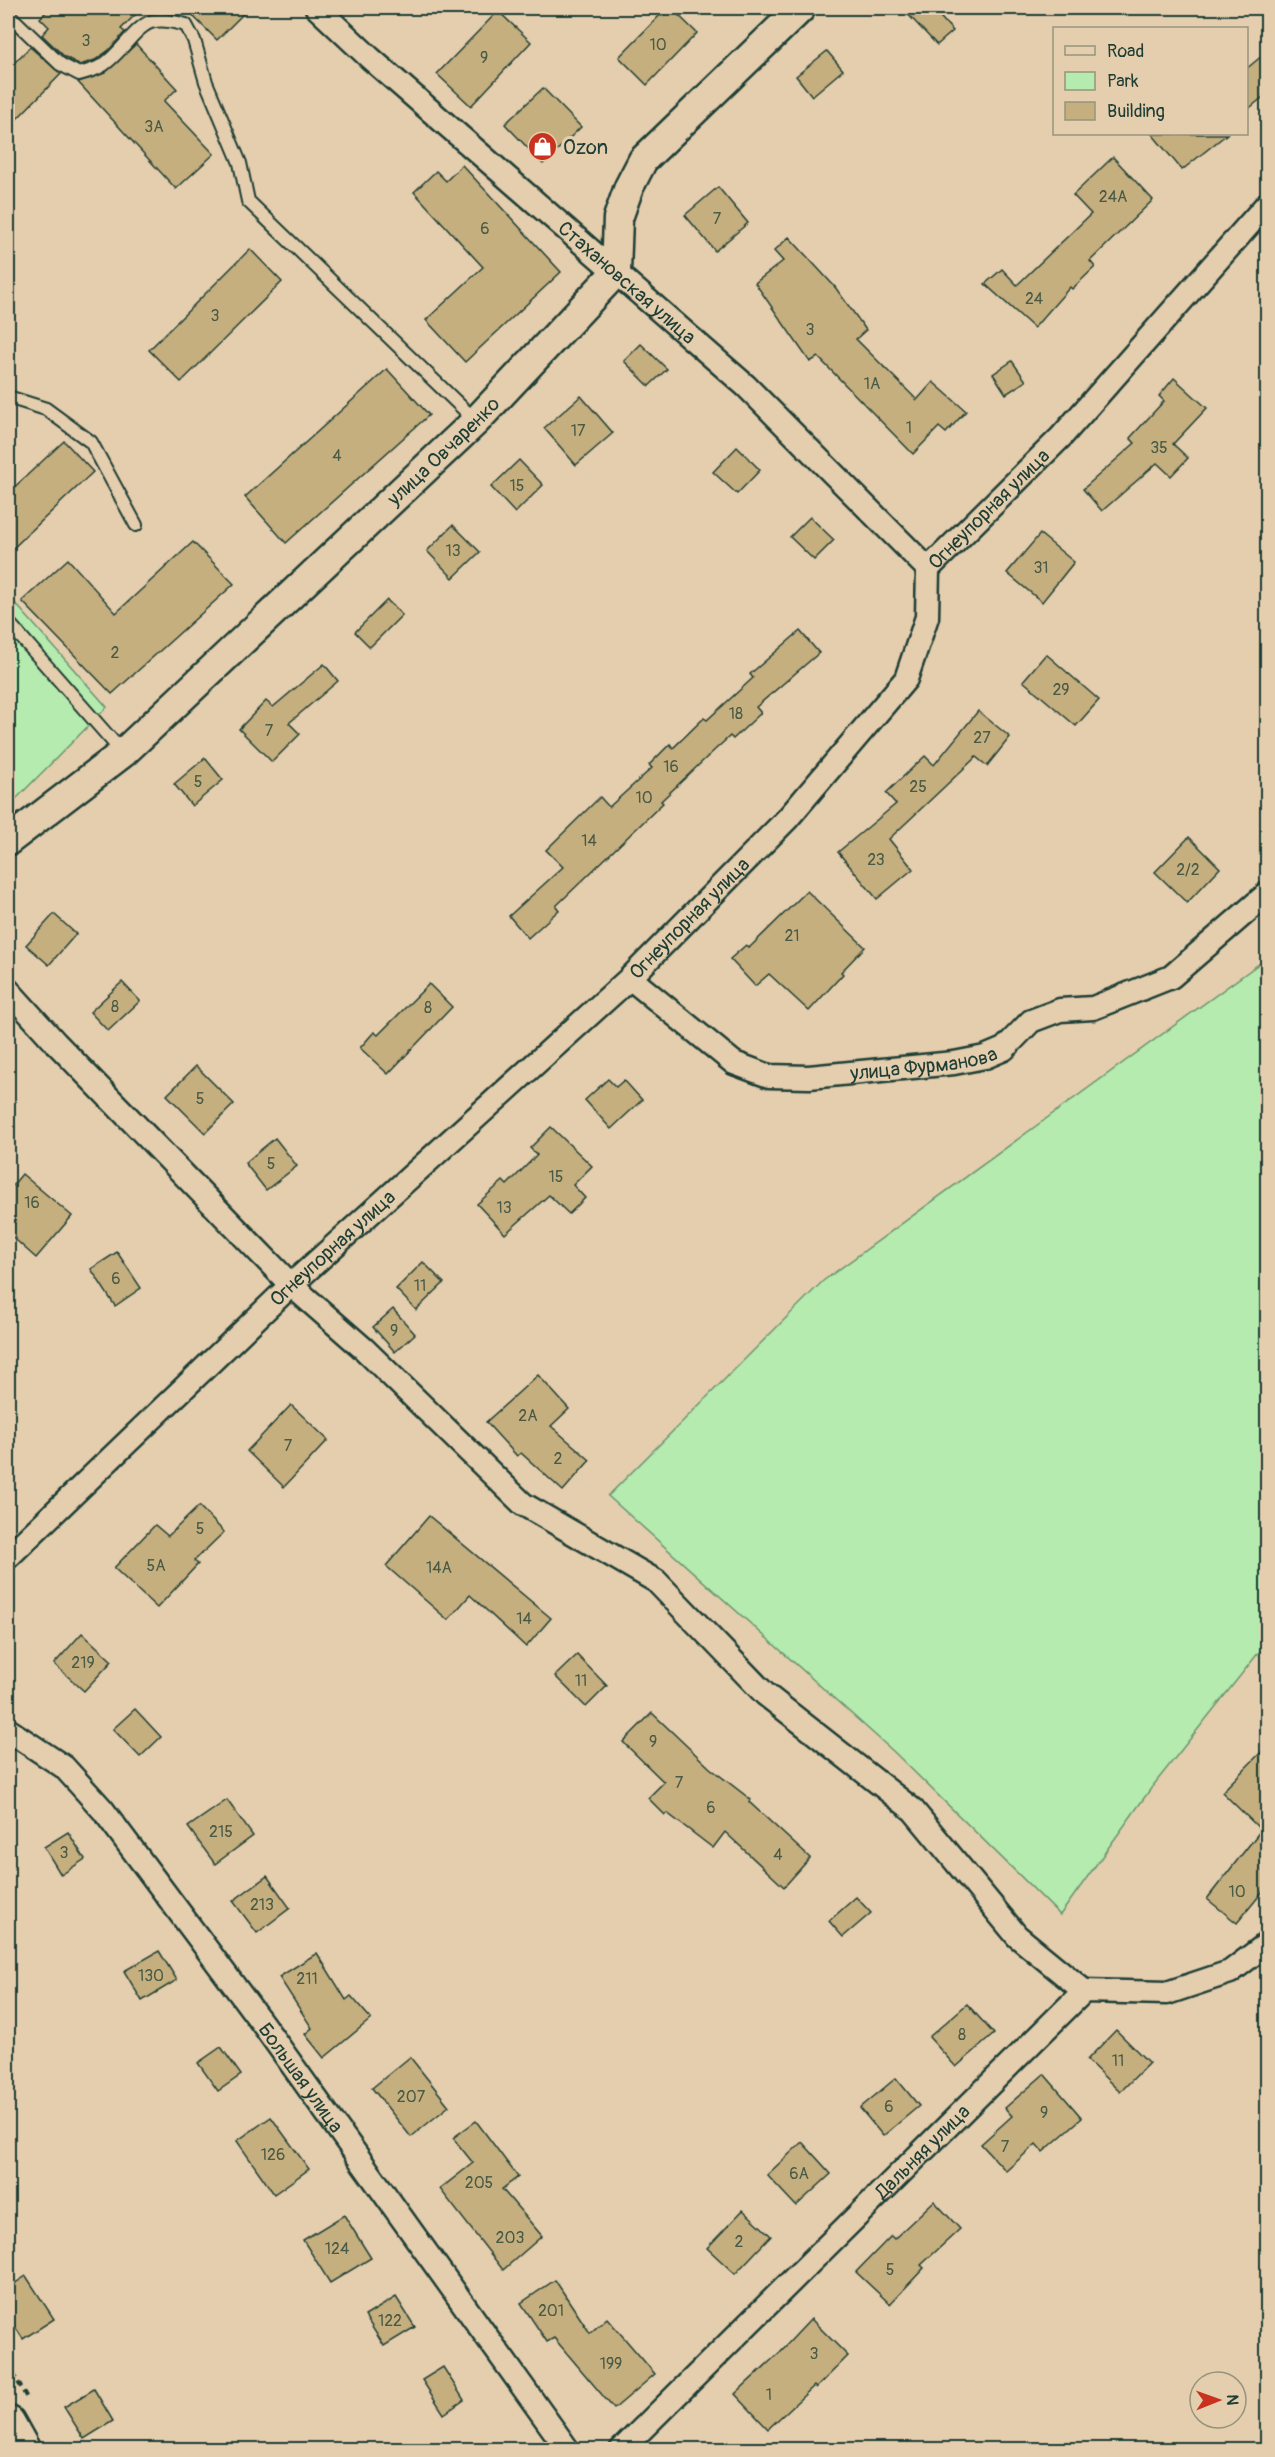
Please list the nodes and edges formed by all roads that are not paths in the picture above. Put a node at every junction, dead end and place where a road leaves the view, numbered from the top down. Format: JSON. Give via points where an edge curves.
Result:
{"nodes":[{"id":1,"x":317,"y":8,"type":"edge"},
{"id":2,"x":801,"y":8,"type":"edge"},
{"id":3,"x":8,"y":14,"type":"edge"},
{"id":4,"x":1268,"y":203,"type":"edge"},
{"id":5,"x":616,"y":272,"type":"junction"},
{"id":6,"x":8,"y":397,"type":"edge"},
{"id":7,"x":476,"y":421,"type":"junction"},
{"id":8,"x":136,"y":525,"type":"dead end"},
{"id":9,"x":928,"y":569,"type":"junction"},
{"id":10,"x":8,"y":622,"type":"edge"},
{"id":11,"x":123,"y":753,"type":"junction"},
{"id":12,"x":8,"y":841,"type":"edge"},
{"id":13,"x":1268,"y":893,"type":"edge"},
{"id":14,"x":630,"y":978,"type":"junction"},
{"id":15,"x":8,"y":990,"type":"edge"},
{"id":16,"x":291,"y":1285,"type":"junction"},
{"id":17,"x":8,"y":1557,"type":"edge"},
{"id":18,"x":8,"y":1730,"type":"edge"},
{"id":19,"x":1268,"y":1943,"type":"edge"},
{"id":20,"x":1084,"y":1991,"type":"junction"},
{"id":21,"x":8,"y":2423,"type":"edge"},
{"id":22,"x":23,"y":2450,"type":"edge"},
{"id":23,"x":568,"y":2450,"type":"edge"},
{"id":24,"x":621,"y":2450,"type":"edge"}],
"edges":[{"from":1,"to":5,"type":"street","name":"Стахановская улица"},
{"from":2,"to":5,"type":"street","via":[[643,160],[628,187],[618,218]]},
{"from":3,"to":7,"type":"lane","via":[[60,64],[79,74],[102,66],[154,21],[186,25],[240,163],[248,201]]},
{"from":4,"to":9,"type":"street","name":"Огнеупорная улица","via":[[1061,438]]},
{"from":5,"to":7,"type":"street","name":"улица Овчаренко"},
{"from":5,"to":9,"type":"street","name":"Стахановская улица","via":[[746,386]]},
{"from":6,"to":8,"type":"lane","via":[[46,410],[92,442]]},
{"from":7,"to":11,"type":"street","name":"улица Овчаренко"},
{"from":9,"to":14,"type":"street","name":"Огнеупорная улица","via":[[927,617],[906,679],[788,818]]},
{"from":10,"to":11,"type":"lane"},
{"from":11,"to":12,"type":"street","name":"улица Овчаренко"},
{"from":13,"to":14,"type":"street","name":"улица Фурманова","via":[[1171,977],[1094,1008],[1060,1010],[1031,1021],[1004,1050],[954,1063],[809,1077],[770,1076],[734,1063]]},
{"from":14,"to":16,"type":"street","name":"Огнеупорная улица"},
{"from":15,"to":16,"type":"street"},
{"from":16,"to":17,"type":"street","name":"Огнеупорная улица"},
{"from":16,"to":20,"type":"street","via":[[364,1349],[523,1504],[656,1581],[765,1694],[913,1810],[1017,1936]]},
{"from":18,"to":23,"type":"street","name":"Большая улица","via":[[64,1767],[103,1810],[269,2033]]},
{"from":19,"to":20,"type":"street","via":[[1230,1972],[1167,1993]]},
{"from":20,"to":24,"type":"street","name":"Дальняя улица"},
{"from":21,"to":22,"type":"main road"}]}
